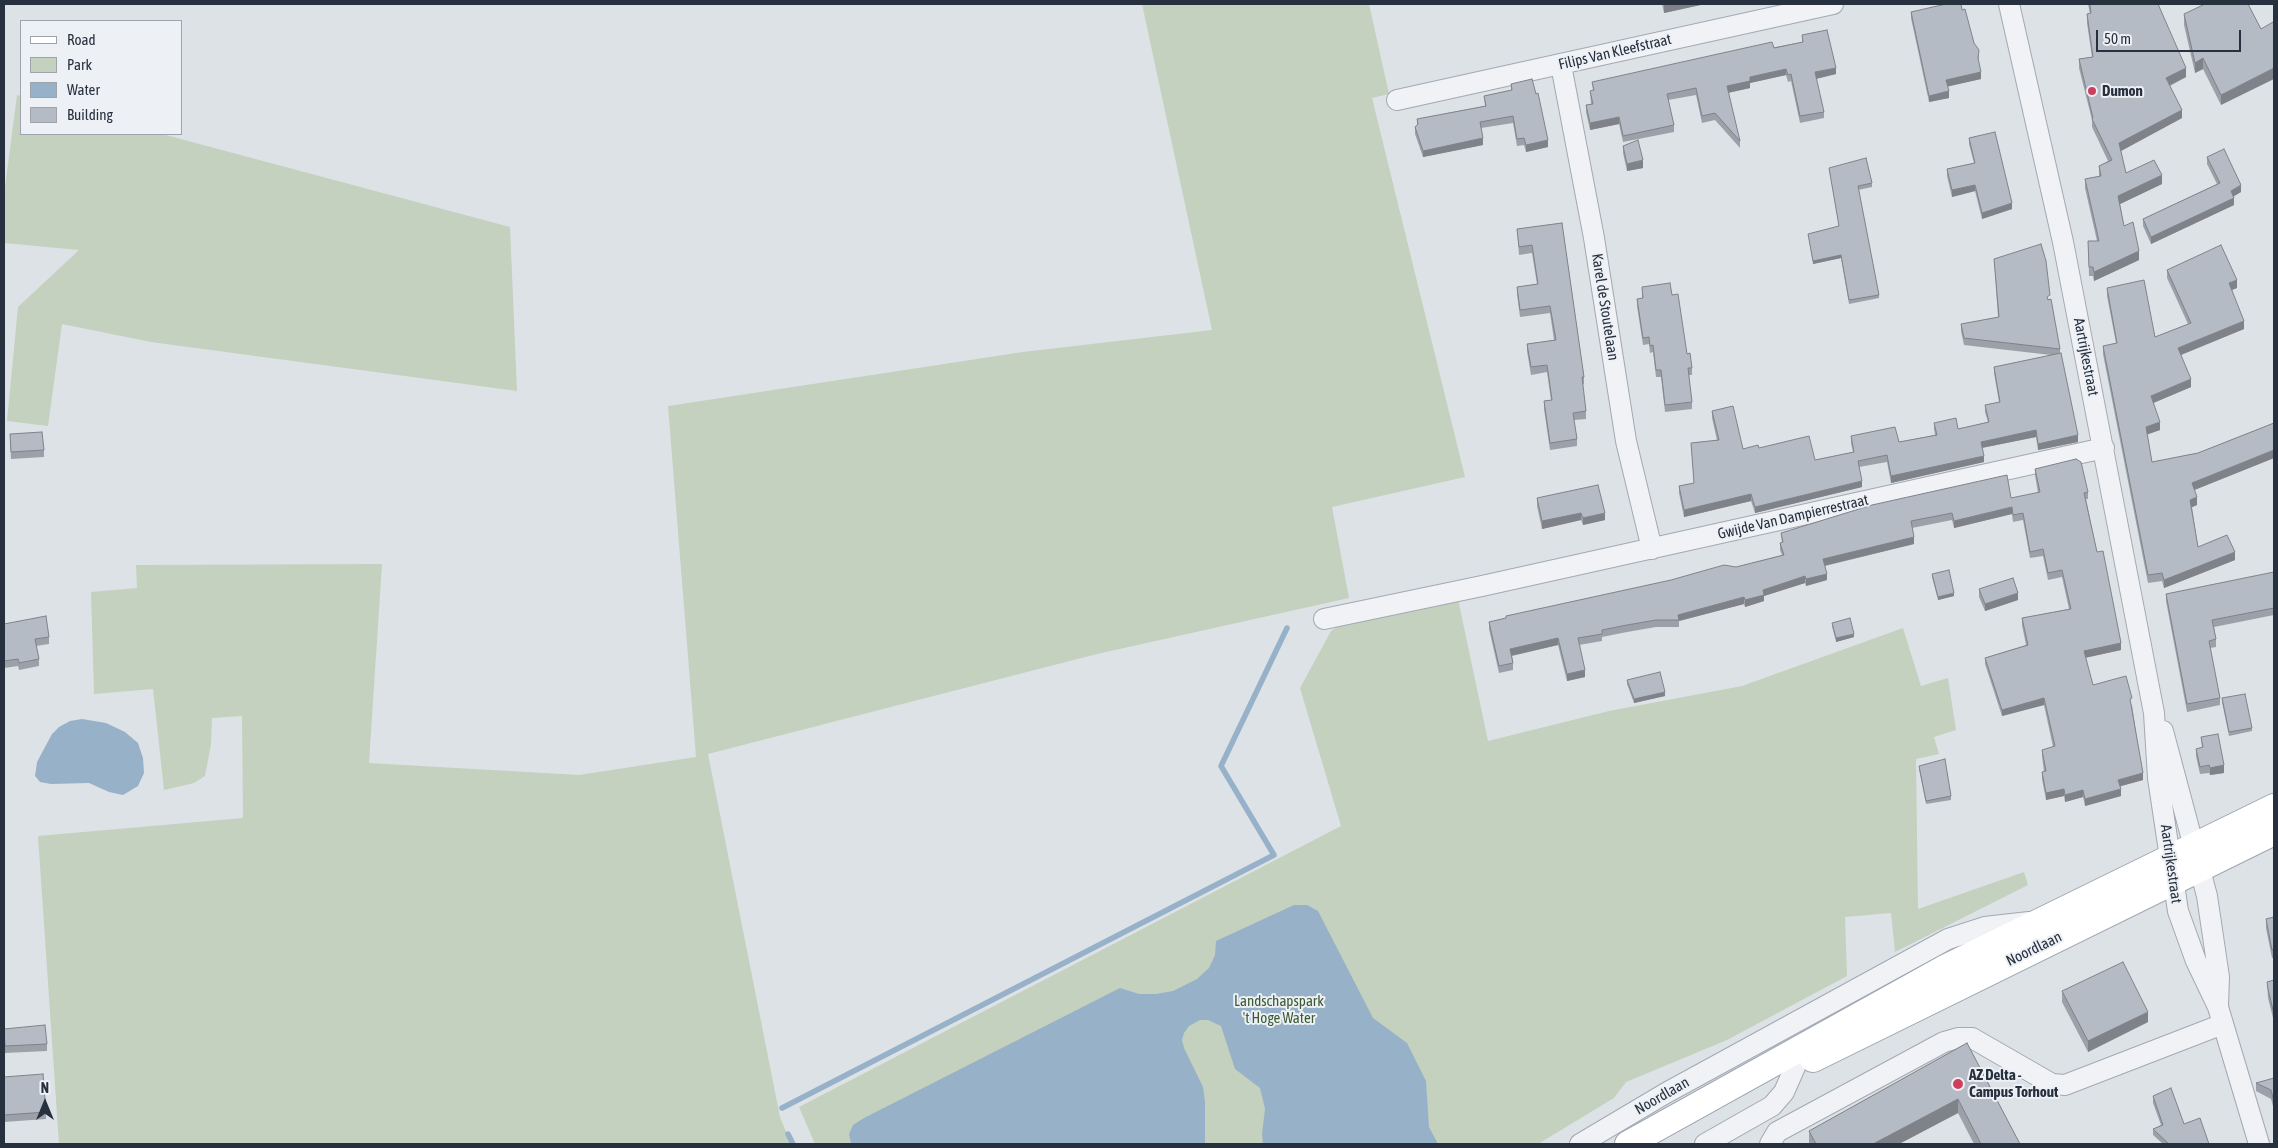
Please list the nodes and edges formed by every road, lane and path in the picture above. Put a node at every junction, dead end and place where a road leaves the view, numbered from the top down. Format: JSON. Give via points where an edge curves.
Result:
{"nodes":[{"id":1,"x":1833,"y":4,"type":"edge"},
{"id":2,"x":2009,"y":4,"type":"edge"},
{"id":3,"x":1560,"y":65,"type":"junction"},
{"id":4,"x":1398,"y":100,"type":"dead end"},
{"id":5,"x":2104,"y":448,"type":"junction"},
{"id":6,"x":1652,"y":549,"type":"junction"},
{"id":7,"x":1324,"y":618,"type":"dead end"},
{"id":8,"x":2274,"y":807,"type":"edge"},
{"id":9,"x":2274,"y":832,"type":"edge"},
{"id":10,"x":2185,"y":863,"type":"junction"},
{"id":11,"x":2045,"y":919,"type":"junction"},
{"id":12,"x":2221,"y":1016,"type":"junction"},
{"id":13,"x":1795,"y":1067,"type":"junction"},
{"id":14,"x":1580,"y":1144,"type":"edge"},
{"id":15,"x":1628,"y":1144,"type":"edge"},
{"id":16,"x":1658,"y":1144,"type":"edge"},
{"id":17,"x":1705,"y":1144,"type":"edge"},
{"id":18,"x":1770,"y":1144,"type":"edge"},
{"id":19,"x":2259,"y":1144,"type":"edge"}],
"edges":[{"from":1,"to":3,"type":"street","name":"Filips Van Kleefstraat"},
{"from":2,"to":5,"type":"street","name":"Aartrijkestraat","via":[[2063,242]]},
{"from":3,"to":4,"type":"street","name":"Filips Van Kleefstraat"},
{"from":3,"to":6,"type":"street","name":"Karel de Stoutelaan","via":[[1594,238],[1626,441]]},
{"from":5,"to":6,"type":"street","name":"Gwijde Van Dampierrestraat"},
{"from":5,"to":10,"type":"street","name":"Aartrijkestraat","via":[[2154,713],[2158,778]]},
{"from":6,"to":7,"type":"street","name":"Gwijde Van Dampierrestraat"},
{"from":8,"to":10,"type":"main road","name":"Noordlaan"},
{"from":9,"to":10,"type":"main road","name":"Noordlaan"},
{"from":10,"to":11,"type":"main road","name":"Noordlaan"},
{"from":10,"to":12,"type":"street","name":"Aartrijkestraat","via":[[2215,942]]},
{"from":10,"to":12,"type":"street","name":"Aartrijkestraat","via":[[2178,911]]},
{"from":10,"to":13,"type":"main road","name":"Noordlaan"},
{"from":11,"to":14,"type":"street","name":"Noordlaan","via":[[1985,927],[1948,939]]},
{"from":11,"to":15,"type":"main road","name":"Noordlaan","via":[[1904,989]]},
{"from":12,"to":18,"type":"street","via":[[2065,1085],[2052,1084],[1972,1038],[1958,1038],[1944,1042],[1777,1132]]},
{"from":12,"to":19,"type":"street","name":"Aartrijkestraat"},
{"from":13,"to":16,"type":"main road","name":"Noordlaan"},
{"from":13,"to":17,"type":"street","via":[[1784,1092],[1772,1106]]}]}
